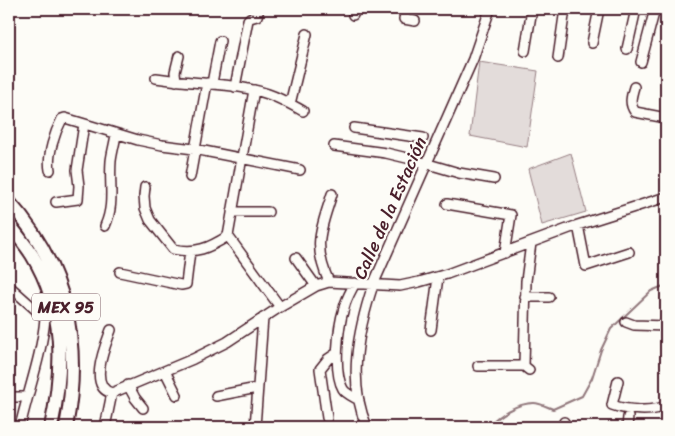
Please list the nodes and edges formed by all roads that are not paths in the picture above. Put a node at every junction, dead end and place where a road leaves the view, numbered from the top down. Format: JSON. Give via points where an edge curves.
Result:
{"nodes":[{"id":1,"x":259,"y":9,"type":"edge"},
{"id":2,"x":406,"y":9,"type":"edge"},
{"id":3,"x":490,"y":9,"type":"edge"},
{"id":4,"x":532,"y":9,"type":"edge"},
{"id":5,"x":565,"y":9,"type":"edge"},
{"id":6,"x":599,"y":9,"type":"edge"},
{"id":7,"x":636,"y":9,"type":"edge"},
{"id":8,"x":655,"y":9,"type":"edge"},
{"id":9,"x":661,"y":9,"type":"edge"},
{"id":10,"x":666,"y":9,"type":"edge"},
{"id":11,"x":416,"y":21,"type":"dead end"},
{"id":12,"x":306,"y":34,"type":"dead end"},
{"id":13,"x":220,"y":41,"type":"dead end"},
{"id":14,"x":592,"y":42,"type":"dead end"},
{"id":15,"x":627,"y":49,"type":"dead end"},
{"id":16,"x":525,"y":51,"type":"dead end"},
{"id":17,"x":179,"y":56,"type":"dead end"},
{"id":18,"x":558,"y":58,"type":"dead end"},
{"id":19,"x":641,"y":62,"type":"dead end"},
{"id":20,"x":156,"y":78,"type":"dead end"},
{"id":21,"x":176,"y":81,"type":"junction"},
{"id":22,"x":209,"y":83,"type":"junction"},
{"id":23,"x":236,"y":87,"type":"junction"},
{"id":24,"x":634,"y":87,"type":"dead end"},
{"id":25,"x":254,"y":90,"type":"junction"},
{"id":26,"x":290,"y":104,"type":"junction"},
{"id":27,"x":303,"y":111,"type":"dead end"},
{"id":28,"x":666,"y":118,"type":"edge"},
{"id":29,"x":84,"y":124,"type":"junction"},
{"id":30,"x":354,"y":128,"type":"dead end"},
{"id":31,"x":116,"y":134,"type":"junction"},
{"id":32,"x":422,"y":138,"type":"dead end"},
{"id":33,"x":334,"y":146,"type":"dead end"},
{"id":34,"x":194,"y":149,"type":"junction"},
{"id":35,"x":241,"y":159,"type":"junction"},
{"id":36,"x":427,"y":164,"type":"junction"},
{"id":37,"x":50,"y":170,"type":"dead end"},
{"id":38,"x":300,"y":170,"type":"dead end"},
{"id":39,"x":190,"y":177,"type":"dead end"},
{"id":40,"x":494,"y":179,"type":"dead end"},
{"id":41,"x":145,"y":187,"type":"dead end"},
{"id":42,"x":332,"y":194,"type":"dead end"},
{"id":43,"x":666,"y":197,"type":"edge"},
{"id":44,"x":9,"y":202,"type":"edge"},
{"id":45,"x":56,"y":202,"type":"dead end"},
{"id":46,"x":447,"y":204,"type":"dead end"},
{"id":47,"x":232,"y":212,"type":"junction"},
{"id":48,"x":268,"y":212,"type":"dead end"},
{"id":49,"x":9,"y":224,"type":"edge"},
{"id":50,"x":578,"y":225,"type":"junction"},
{"id":51,"x":104,"y":226,"type":"dead end"},
{"id":52,"x":228,"y":236,"type":"junction"},
{"id":53,"x":531,"y":243,"type":"junction"},
{"id":54,"x":190,"y":251,"type":"junction"},
{"id":55,"x":629,"y":252,"type":"dead end"},
{"id":56,"x":505,"y":253,"type":"junction"},
{"id":57,"x":296,"y":258,"type":"dead end"},
{"id":58,"x":120,"y":272,"type":"dead end"},
{"id":59,"x":438,"y":277,"type":"junction"},
{"id":60,"x":329,"y":282,"type":"junction"},
{"id":61,"x":355,"y":283,"type":"junction"},
{"id":62,"x":373,"y":284,"type":"junction"},
{"id":63,"x":9,"y":286,"type":"edge"},
{"id":64,"x":316,"y":286,"type":"junction"},
{"id":65,"x":525,"y":297,"type":"junction"},
{"id":66,"x":549,"y":297,"type":"dead end"},
{"id":67,"x":280,"y":307,"type":"junction"},
{"id":68,"x":263,"y":318,"type":"junction"},
{"id":69,"x":626,"y":322,"type":"dead end"},
{"id":70,"x":666,"y":326,"type":"edge"},
{"id":71,"x":112,"y":330,"type":"dead end"},
{"id":72,"x":431,"y":330,"type":"dead end"},
{"id":73,"x":337,"y":352,"type":"junction"},
{"id":74,"x":478,"y":366,"type":"dead end"},
{"id":75,"x":165,"y":371,"type":"junction"},
{"id":76,"x":618,"y":381,"type":"dead end"},
{"id":77,"x":128,"y":385,"type":"junction"},
{"id":78,"x":257,"y":388,"type":"junction"},
{"id":79,"x":112,"y":393,"type":"junction"},
{"id":80,"x":177,"y":395,"type":"dead end"},
{"id":81,"x":216,"y":396,"type":"dead end"},
{"id":82,"x":9,"y":397,"type":"edge"},
{"id":83,"x":26,"y":398,"type":"junction"},
{"id":84,"x":359,"y":400,"type":"junction"},
{"id":85,"x":666,"y":405,"type":"edge"},
{"id":86,"x":143,"y":408,"type":"dead end"},
{"id":87,"x":628,"y":417,"type":"dead end"},
{"id":88,"x":328,"y":418,"type":"dead end"},
{"id":89,"x":20,"y":427,"type":"edge"},
{"id":90,"x":52,"y":427,"type":"edge"},
{"id":91,"x":66,"y":427,"type":"edge"},
{"id":92,"x":105,"y":427,"type":"edge"},
{"id":93,"x":255,"y":427,"type":"edge"},
{"id":94,"x":367,"y":427,"type":"edge"},
{"id":95,"x":627,"y":427,"type":"edge"}],
"edges":[{"from":1,"to":23,"type":"street","via":[[256,16],[248,20]]},
{"from":2,"to":11,"type":"street","via":[[404,19]]},
{"from":3,"to":36,"type":"street","name":"Calle de la Estación","via":[[474,59]]},
{"from":4,"to":16,"type":"street"},
{"from":5,"to":18,"type":"street"},
{"from":6,"to":14,"type":"street"},
{"from":7,"to":15,"type":"street"},
{"from":8,"to":19,"type":"street"},
{"from":9,"to":10,"type":"street"},
{"from":12,"to":26,"type":"street"},
{"from":13,"to":22,"type":"street"},
{"from":17,"to":21,"type":"street"},
{"from":20,"to":21,"type":"street"},
{"from":21,"to":22,"type":"street"},
{"from":22,"to":23,"type":"street"},
{"from":22,"to":34,"type":"street"},
{"from":23,"to":25,"type":"street"},
{"from":24,"to":28,"type":"street","via":[[631,106],[635,112]]},
{"from":25,"to":26,"type":"street"},
{"from":25,"to":35,"type":"street"},
{"from":26,"to":27,"type":"street"},
{"from":29,"to":31,"type":"street"},
{"from":29,"to":37,"type":"street","via":[[62,119],[50,151]]},
{"from":29,"to":45,"type":"street","via":[[77,170],[78,199]]},
{"from":30,"to":32,"type":"street"},
{"from":31,"to":34,"type":"street"},
{"from":31,"to":51,"type":"street","via":[[111,159],[112,202]]},
{"from":33,"to":36,"type":"street"},
{"from":34,"to":35,"type":"street"},
{"from":34,"to":39,"type":"street"},
{"from":35,"to":38,"type":"street"},
{"from":35,"to":47,"type":"street"},
{"from":36,"to":40,"type":"street"},
{"from":36,"to":62,"type":"street","name":"Calle de la Estación"},
{"from":41,"to":54,"type":"street","via":[[150,220],[173,249]]},
{"from":42,"to":60,"type":"street","via":[[319,235],[321,260]]},
{"from":43,"to":50,"type":"street"},
{"from":44,"to":91,"type":"highway","number":"MEX 95","via":[[44,250],[66,307],[73,386]]},
{"from":46,"to":56,"type":"street","via":[[510,215]]},
{"from":47,"to":48,"type":"street"},
{"from":47,"to":52,"type":"street"},
{"from":49,"to":90,"type":"highway","number":"MEX 95","via":[[32,256],[49,294],[58,327],[59,384]]},
{"from":50,"to":53,"type":"street"},
{"from":50,"to":55,"type":"street","via":[[586,266]]},
{"from":52,"to":54,"type":"street","via":[[211,247]]},
{"from":52,"to":67,"type":"street"},
{"from":53,"to":56,"type":"street"},
{"from":53,"to":65,"type":"street"},
{"from":54,"to":58,"type":"street","via":[[186,284]]},
{"from":56,"to":59,"type":"street"},
{"from":57,"to":64,"type":"street"},
{"from":59,"to":62,"type":"street","via":[[400,286]]},
{"from":59,"to":72,"type":"street"},
{"from":60,"to":61,"type":"street"},
{"from":60,"to":64,"type":"street"},
{"from":61,"to":62,"type":"street"},
{"from":61,"to":73,"type":"street","via":[[344,306]]},
{"from":62,"to":84,"type":"street","name":"Calle de la Estación","via":[[358,343]]},
{"from":63,"to":83,"type":"street","via":[[45,318],[40,352]]},
{"from":64,"to":67,"type":"street"},
{"from":65,"to":66,"type":"street"},
{"from":65,"to":74,"type":"street","via":[[527,368]]},
{"from":67,"to":68,"type":"street"},
{"from":68,"to":75,"type":"street","via":[[227,342]]},
{"from":68,"to":78,"type":"street"},
{"from":69,"to":70,"type":"street"},
{"from":71,"to":79,"type":"street","via":[[100,359],[103,388]]},
{"from":73,"to":84,"type":"street","via":[[344,391]]},
{"from":73,"to":88,"type":"street","via":[[320,369]]},
{"from":75,"to":77,"type":"street"},
{"from":75,"to":80,"type":"street"},
{"from":76,"to":85,"type":"street","via":[[612,405],[651,409]]},
{"from":77,"to":79,"type":"street"},
{"from":77,"to":86,"type":"street"},
{"from":78,"to":81,"type":"street"},
{"from":78,"to":93,"type":"street"},
{"from":79,"to":92,"type":"street"},
{"from":82,"to":83,"type":"street"},
{"from":83,"to":89,"type":"street"},
{"from":84,"to":94,"type":"street","name":"Calle de la Estación"},
{"from":87,"to":95,"type":"street"}]}
